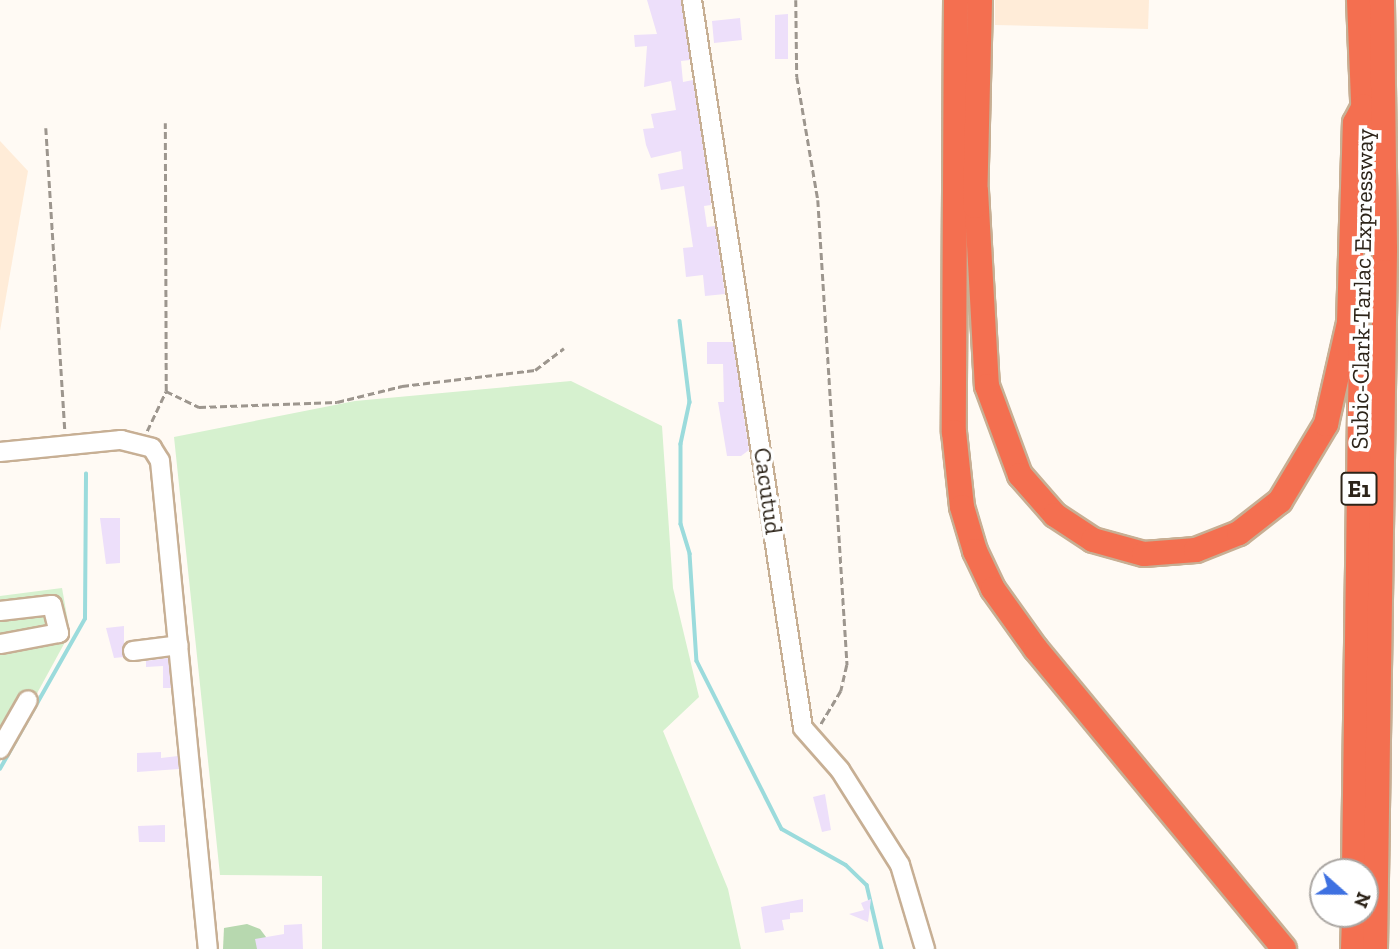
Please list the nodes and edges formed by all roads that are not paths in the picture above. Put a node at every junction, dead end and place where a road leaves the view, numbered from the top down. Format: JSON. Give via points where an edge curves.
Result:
{"nodes":[{"id":1,"x":692,"y":0,"type":"edge"},
{"id":2,"x":956,"y":0,"type":"edge"},
{"id":3,"x":980,"y":0,"type":"edge"},
{"id":4,"x":1359,"y":0,"type":"edge"},
{"id":5,"x":1382,"y":0,"type":"edge"},
{"id":6,"x":1364,"y":106,"type":"junction"},
{"id":7,"x":976,"y":191,"type":"junction"},
{"id":8,"x":0,"y":452,"type":"edge"},
{"id":9,"x":0,"y":611,"type":"edge"},
{"id":10,"x":0,"y":644,"type":"edge"},
{"id":11,"x":179,"y":645,"type":"junction"},
{"id":12,"x":1036,"y":649,"type":"junction"},
{"id":13,"x":133,"y":651,"type":"dead end"},
{"id":14,"x":28,"y":700,"type":"dead end"},
{"id":15,"x":0,"y":749,"type":"edge"},
{"id":16,"x":1354,"y":858,"type":"edge"},
{"id":17,"x":1354,"y":928,"type":"edge"},
{"id":18,"x":208,"y":949,"type":"edge"},
{"id":19,"x":925,"y":949,"type":"edge"},
{"id":20,"x":1284,"y":949,"type":"edge"},
{"id":21,"x":1353,"y":949,"type":"edge"},
{"id":22,"x":1375,"y":949,"type":"edge"}],
"edges":[{"from":1,"to":19,"type":"street","name":"Cacutud","via":[[803,728],[900,865]]},
{"from":2,"to":12,"type":"highway","via":[[958,485],[984,572]]},
{"from":3,"to":7,"type":"highway"},
{"from":4,"to":6,"type":"highway","name":"Subic-Clark-Tarlac Expressway","number":"E1"},
{"from":5,"to":22,"type":"highway","name":"Subic-Clark-Tarlac Expressway","number":"E1"},
{"from":6,"to":7,"type":"highway","via":[[1355,123],[1349,323],[1329,416],[1280,501],[1239,533],[1195,550],[1144,554],[1093,540],[1055,515],[1020,475],[987,386]]},
{"from":6,"to":16,"type":"highway","name":"Subic-Clark-Tarlac Expressway","number":"E1"},
{"from":7,"to":12,"type":"highway","via":[[968,412],[972,476],[992,550]]},
{"from":8,"to":11,"type":"street","via":[[65,444],[141,443],[160,461]]},
{"from":9,"to":10,"type":"street","via":[[52,606],[59,633]]},
{"from":11,"to":13,"type":"street"},
{"from":11,"to":18,"type":"street"},
{"from":12,"to":20,"type":"highway"},
{"from":14,"to":15,"type":"street"},
{"from":17,"to":21,"type":"highway"}]}
